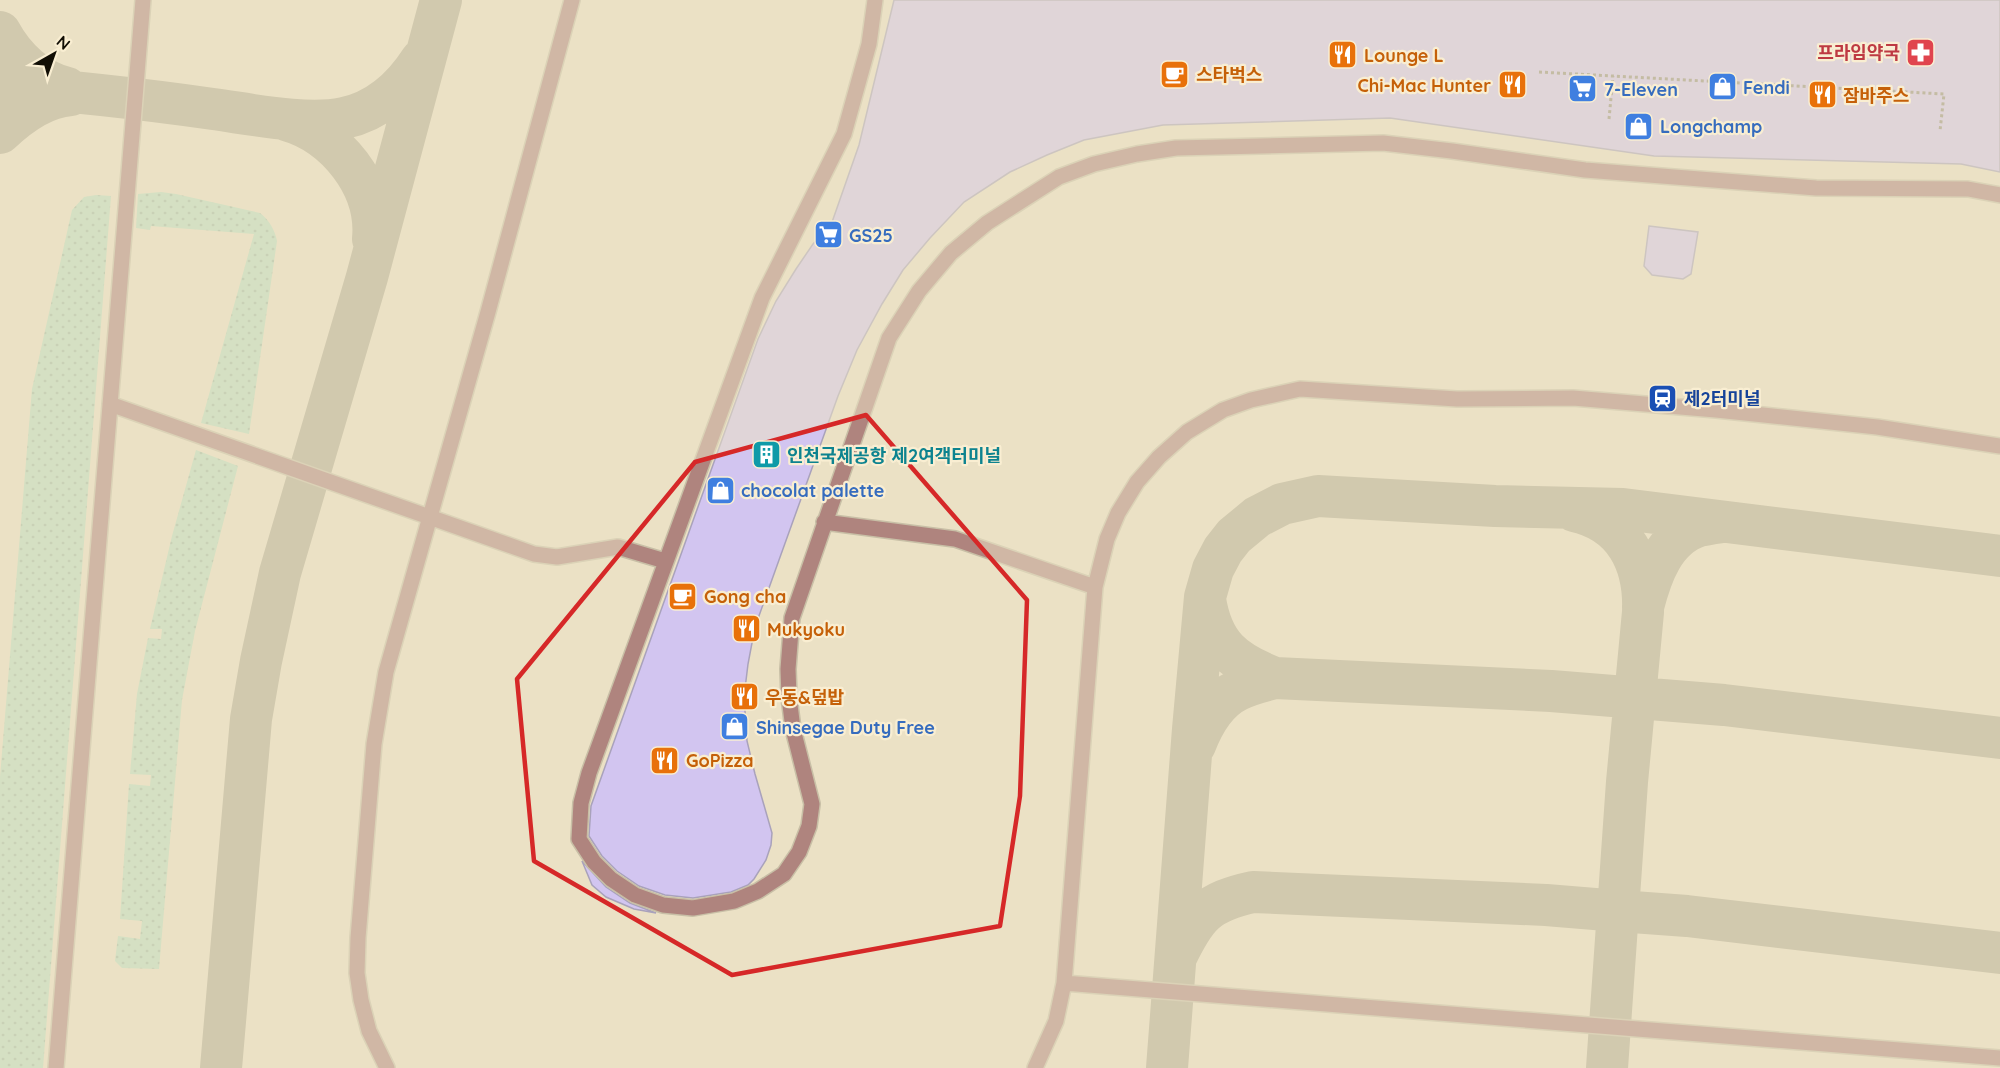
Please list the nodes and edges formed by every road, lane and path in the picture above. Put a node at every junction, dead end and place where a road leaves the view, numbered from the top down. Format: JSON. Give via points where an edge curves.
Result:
{"nodes":[{"id":1,"x":143,"y":0,"type":"edge"},
{"id":2,"x":572,"y":0,"type":"edge"},
{"id":3,"x":875,"y":0,"type":"edge"},
{"id":4,"x":1539,"y":72,"type":"dead end"},
{"id":5,"x":1614,"y":76,"type":"junction"},
{"id":6,"x":1609,"y":119,"type":"dead end"},
{"id":7,"x":1940,"y":131,"type":"dead end"},
{"id":8,"x":2000,"y":195,"type":"edge"},
{"id":9,"x":110,"y":404,"type":"junction"},
{"id":10,"x":2000,"y":446,"type":"edge"},
{"id":11,"x":429,"y":518,"type":"junction"},
{"id":12,"x":824,"y":522,"type":"junction"},
{"id":13,"x":665,"y":561,"type":"junction"},
{"id":14,"x":1095,"y":587,"type":"junction"},
{"id":15,"x":1064,"y":983,"type":"junction"},
{"id":16,"x":2000,"y":1058,"type":"edge"},
{"id":17,"x":56,"y":1068,"type":"edge"},
{"id":18,"x":387,"y":1068,"type":"edge"},
{"id":19,"x":1035,"y":1068,"type":"edge"}],
"edges":[{"from":1,"to":9,"type":"lane"},
{"from":2,"to":11,"type":"lane"},
{"from":3,"to":13,"type":"lane","via":[[868,44],[844,134],[762,298]]},
{"from":4,"to":5,"type":"path"},
{"from":5,"to":6,"type":"path"},
{"from":5,"to":7,"type":"path","via":[[1944,94]]},
{"from":8,"to":12,"type":"lane","via":[[1968,189],[1816,188],[1585,170],[1383,143],[1176,148],[1094,164],[1059,177],[987,223],[951,253],[919,291],[889,338]]},
{"from":9,"to":11,"type":"lane"},
{"from":9,"to":17,"type":"lane"},
{"from":10,"to":14,"type":"lane","via":[[1877,428],[1573,398],[1457,399],[1300,389],[1223,410],[1187,432],[1159,457],[1118,513]]},
{"from":11,"to":13,"type":"lane","via":[[534,554],[556,557],[618,547]]},
{"from":11,"to":18,"type":"lane","via":[[386,672],[374,744],[358,938],[361,1000],[369,1030]]},
{"from":12,"to":13,"type":"lane","via":[[792,618],[788,669],[792,729],[812,804],[809,826],[799,852],[784,874],[734,901],[693,908],[663,905],[635,895],[610,879],[579,839],[581,803],[589,772]]},
{"from":12,"to":14,"type":"lane","via":[[955,538]]},
{"from":14,"to":15,"type":"lane"},
{"from":15,"to":16,"type":"lane"},
{"from":15,"to":19,"type":"lane","via":[[1056,1021]]}]}
